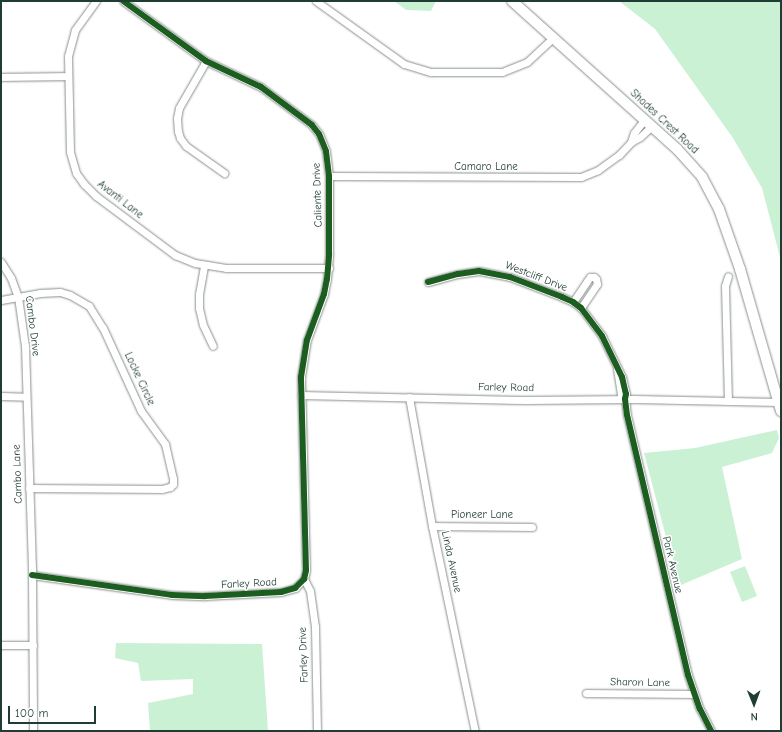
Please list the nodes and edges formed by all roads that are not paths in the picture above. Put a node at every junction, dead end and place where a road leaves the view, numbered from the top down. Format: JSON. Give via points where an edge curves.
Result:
{"nodes":[{"id":1,"x":96,"y":1,"type":"edge"},
{"id":2,"x":123,"y":1,"type":"edge"},
{"id":3,"x":316,"y":1,"type":"edge"},
{"id":4,"x":512,"y":1,"type":"edge"},
{"id":5,"x":553,"y":38,"type":"junction"},
{"id":6,"x":206,"y":61,"type":"junction"},
{"id":7,"x":68,"y":76,"type":"junction"},
{"id":8,"x":1,"y":77,"type":"edge"},
{"id":9,"x":648,"y":123,"type":"junction"},
{"id":10,"x":224,"y":173,"type":"dead end"},
{"id":11,"x":328,"y":176,"type":"junction"},
{"id":12,"x":1,"y":262,"type":"edge"},
{"id":13,"x":204,"y":266,"type":"junction"},
{"id":14,"x":328,"y":268,"type":"junction"},
{"id":15,"x":728,"y":276,"type":"dead end"},
{"id":16,"x":428,"y":282,"type":"dead end"},
{"id":17,"x":18,"y":297,"type":"junction"},
{"id":18,"x":1,"y":300,"type":"edge"},
{"id":19,"x":573,"y":302,"type":"junction"},
{"id":20,"x":581,"y":308,"type":"junction"},
{"id":21,"x":213,"y":346,"type":"dead end"},
{"id":22,"x":301,"y":395,"type":"junction"},
{"id":23,"x":1,"y":396,"type":"edge"},
{"id":24,"x":26,"y":397,"type":"junction"},
{"id":25,"x":408,"y":397,"type":"junction"},
{"id":26,"x":625,"y":399,"type":"junction"},
{"id":27,"x":728,"y":401,"type":"junction"},
{"id":28,"x":779,"y":406,"type":"edge"},
{"id":29,"x":29,"y":488,"type":"junction"},
{"id":30,"x":432,"y":526,"type":"junction"},
{"id":31,"x":532,"y":527,"type":"dead end"},
{"id":32,"x":32,"y":575,"type":"junction"},
{"id":33,"x":304,"y":579,"type":"junction"},
{"id":34,"x":1,"y":645,"type":"edge"},
{"id":35,"x":32,"y":645,"type":"junction"},
{"id":36,"x":586,"y":693,"type":"dead end"},
{"id":37,"x":694,"y":694,"type":"junction"},
{"id":38,"x":33,"y":731,"type":"edge"},
{"id":39,"x":317,"y":731,"type":"edge"},
{"id":40,"x":475,"y":731,"type":"edge"},
{"id":41,"x":711,"y":731,"type":"edge"}],
"edges":[{"from":1,"to":7,"type":"street","name":"Avanti Lane","via":[[80,21],[72,38],[68,56]]},
{"from":2,"to":6,"type":"street","name":"Caliente Drive"},
{"from":3,"to":5,"type":"street","via":[[404,64],[431,72],[502,72],[527,62]]},
{"from":4,"to":5,"type":"street","name":"Shades Crest Road"},
{"from":5,"to":9,"type":"street","name":"Shades Crest Road"},
{"from":6,"to":10,"type":"street","via":[[179,108],[178,131],[186,146]]},
{"from":6,"to":11,"type":"street","name":"Caliente Drive","via":[[255,83],[312,125],[326,150]]},
{"from":7,"to":8,"type":"street"},
{"from":7,"to":13,"type":"street","name":"Avanti Lane","via":[[70,152],[76,173],[96,196],[175,255]]},
{"from":9,"to":11,"type":"street","name":"Camaro Lane","via":[[640,137],[630,142],[607,165],[575,178]]},
{"from":9,"to":28,"type":"street","name":"Shades Crest Road","via":[[690,163],[714,198],[750,301]]},
{"from":11,"to":14,"type":"street","name":"Caliente Drive"},
{"from":12,"to":17,"type":"street","name":"Cambo Drive","via":[[11,278]]},
{"from":13,"to":14,"type":"street","name":"Avanti Lane"},
{"from":13,"to":21,"type":"street","via":[[199,308],[203,325]]},
{"from":14,"to":22,"type":"street","name":"Caliente Drive","via":[[324,294],[304,352]]},
{"from":15,"to":27,"type":"street","via":[[725,286]]},
{"from":16,"to":19,"type":"street","name":"Westcliff Drive","via":[[469,272],[488,272],[510,277]]},
{"from":17,"to":18,"type":"street"},
{"from":17,"to":24,"type":"street","name":"Cambo Drive","via":[[25,346]]},
{"from":17,"to":29,"type":"street","name":"Locke Circle","via":[[60,292],[83,302],[94,312],[141,411],[165,444],[173,484],[162,489]]},
{"from":19,"to":20,"type":"street","name":"Westcliff Drive"},
{"from":19,"to":20,"type":"street","via":[[590,277],[596,279],[596,284]]},
{"from":20,"to":26,"type":"street","name":"Westcliff Drive","via":[[605,342],[616,366],[620,389]]},
{"from":22,"to":25,"type":"street","name":"Farley Road"},
{"from":22,"to":33,"type":"street","via":[[306,570]]},
{"from":23,"to":24,"type":"street"},
{"from":24,"to":29,"type":"street","name":"Cambo Lane"},
{"from":25,"to":26,"type":"street","name":"Farley Road"},
{"from":25,"to":30,"type":"street","name":"Linda Avenue"},
{"from":26,"to":27,"type":"street","name":"Farley Road"},
{"from":26,"to":37,"type":"street","name":"Park Avenue","via":[[678,636]]},
{"from":27,"to":28,"type":"street","name":"Farley Road"},
{"from":29,"to":32,"type":"street","name":"Cambo Lane"},
{"from":30,"to":31,"type":"street","name":"Pioneer Lane"},
{"from":30,"to":40,"type":"street","name":"Linda Avenue"},
{"from":32,"to":33,"type":"street","name":"Farley Road","via":[[172,595],[205,596],[281,592],[295,588]]},
{"from":32,"to":35,"type":"street"},
{"from":33,"to":39,"type":"street","name":"Farley Drive","via":[[309,587],[315,627]]},
{"from":34,"to":35,"type":"street"},
{"from":35,"to":38,"type":"street"},
{"from":36,"to":37,"type":"street","name":"Sharon Lane"},
{"from":37,"to":41,"type":"street","name":"Park Avenue"}]}
